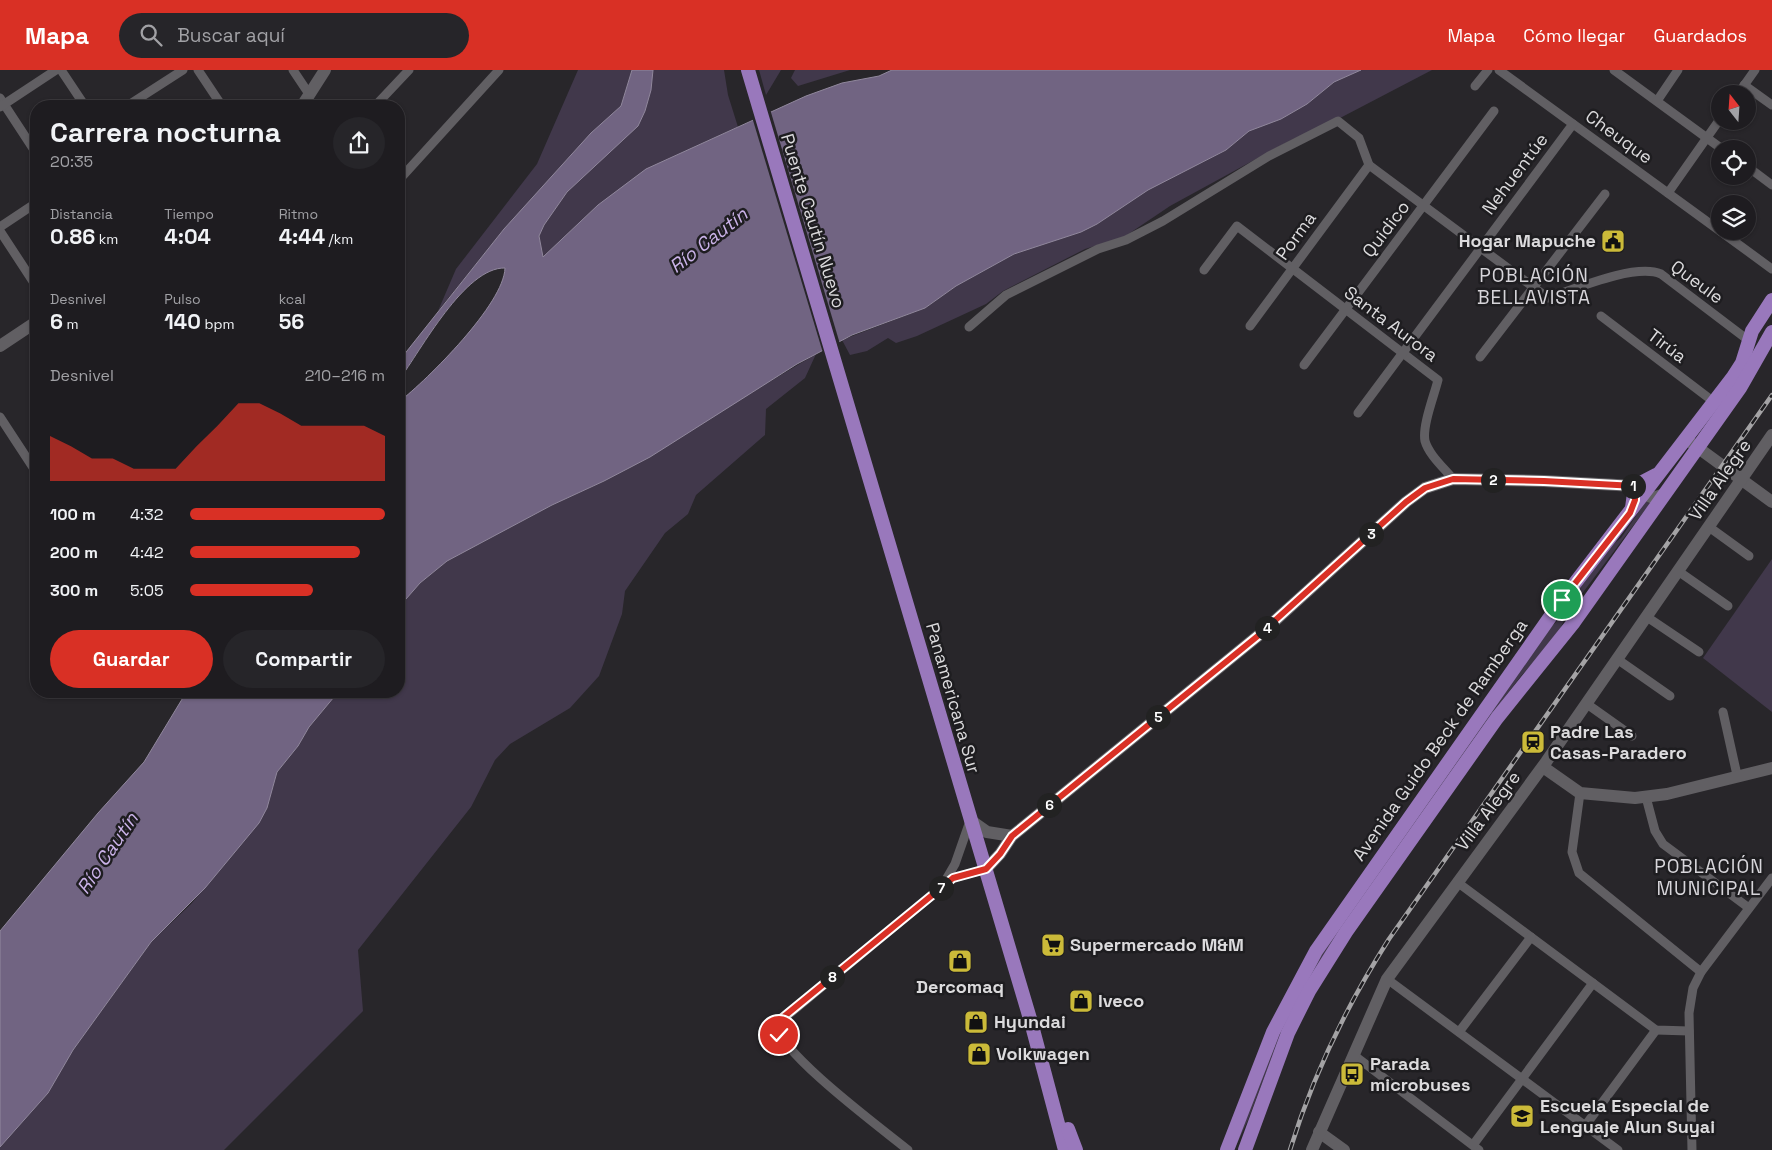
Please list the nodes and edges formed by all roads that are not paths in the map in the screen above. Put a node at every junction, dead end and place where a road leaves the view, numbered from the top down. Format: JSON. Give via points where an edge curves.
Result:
{"nodes":[{"id":1,"x":56,"y":70,"type":"edge"},
{"id":2,"x":60,"y":70,"type":"edge"},
{"id":3,"x":183,"y":70,"type":"edge"},
{"id":4,"x":198,"y":70,"type":"edge"},
{"id":5,"x":293,"y":70,"type":"edge"},
{"id":6,"x":325,"y":70,"type":"edge"},
{"id":7,"x":408,"y":70,"type":"edge"},
{"id":8,"x":499,"y":70,"type":"edge"},
{"id":9,"x":748,"y":70,"type":"edge"},
{"id":10,"x":1488,"y":70,"type":"edge"},
{"id":11,"x":1499,"y":70,"type":"edge"},
{"id":12,"x":1614,"y":70,"type":"edge"},
{"id":13,"x":1678,"y":70,"type":"edge"},
{"id":14,"x":1755,"y":70,"type":"edge"},
{"id":15,"x":1744,"y":85,"type":"edge"},
{"id":16,"x":1475,"y":86,"type":"dead end"},
{"id":17,"x":309,"y":94,"type":"junction"},
{"id":18,"x":1756,"y":94,"type":"edge"},
{"id":19,"x":81,"y":100,"type":"edge"},
{"id":20,"x":136,"y":100,"type":"edge"},
{"id":21,"x":218,"y":100,"type":"edge"},
{"id":22,"x":306,"y":100,"type":"edge"},
{"id":23,"x":380,"y":100,"type":"edge"},
{"id":24,"x":1656,"y":101,"type":"junction"},
{"id":25,"x":1,"y":103,"type":"edge"},
{"id":26,"x":1772,"y":105,"type":"edge"},
{"id":27,"x":1494,"y":111,"type":"dead end"},
{"id":28,"x":1573,"y":124,"type":"junction"},
{"id":29,"x":1712,"y":130,"type":"edge"},
{"id":30,"x":1707,"y":138,"type":"junction"},
{"id":31,"x":1711,"y":141,"type":"edge"},
{"id":32,"x":30,"y":144,"type":"edge"},
{"id":33,"x":1368,"y":165,"type":"junction"},
{"id":34,"x":405,"y":173,"type":"edge"},
{"id":35,"x":1756,"y":173,"type":"edge"},
{"id":36,"x":1772,"y":185,"type":"edge"},
{"id":37,"x":1668,"y":193,"type":"junction"},
{"id":38,"x":1605,"y":194,"type":"dead end"},
{"id":39,"x":1423,"y":206,"type":"junction"},
{"id":40,"x":30,"y":207,"type":"edge"},
{"id":41,"x":1711,"y":224,"type":"edge"},
{"id":42,"x":0,"y":227,"type":"edge"},
{"id":43,"x":0,"y":231,"type":"edge"},
{"id":44,"x":1732,"y":240,"type":"edge"},
{"id":45,"x":1481,"y":248,"type":"junction"},
{"id":46,"x":1292,"y":268,"type":"junction"},
{"id":47,"x":1772,"y":269,"type":"edge"},
{"id":48,"x":1204,"y":270,"type":"dead end"},
{"id":49,"x":30,"y":277,"type":"edge"},
{"id":50,"x":1534,"y":288,"type":"junction"},
{"id":51,"x":1772,"y":300,"type":"edge"},
{"id":52,"x":1346,"y":309,"type":"junction"},
{"id":53,"x":1601,"y":316,"type":"dead end"},
{"id":54,"x":30,"y":326,"type":"edge"},
{"id":55,"x":1250,"y":326,"type":"dead end"},
{"id":56,"x":969,"y":327,"type":"dead end"},
{"id":57,"x":1772,"y":332,"type":"edge"},
{"id":58,"x":1748,"y":340,"type":"junction"},
{"id":59,"x":0,"y":346,"type":"edge"},
{"id":60,"x":1403,"y":353,"type":"junction"},
{"id":61,"x":1480,"y":357,"type":"dead end"},
{"id":62,"x":1304,"y":365,"type":"dead end"},
{"id":63,"x":842,"y":384,"type":"joint"},
{"id":64,"x":1714,"y":402,"type":"junction"},
{"id":65,"x":1358,"y":413,"type":"dead end"},
{"id":66,"x":0,"y":417,"type":"edge"},
{"id":67,"x":1772,"y":435,"type":"edge"},
{"id":68,"x":1692,"y":443,"type":"junction"},
{"id":69,"x":30,"y":455,"type":"edge"},
{"id":70,"x":1453,"y":479,"type":"junction"},
{"id":71,"x":1743,"y":479,"type":"junction"},
{"id":72,"x":1640,"y":490,"type":"junction"},
{"id":73,"x":1664,"y":494,"type":"junction"},
{"id":74,"x":1772,"y":502,"type":"edge"},
{"id":75,"x":1709,"y":527,"type":"junction"},
{"id":76,"x":1749,"y":556,"type":"dead end"},
{"id":77,"x":1678,"y":571,"type":"junction"},
{"id":78,"x":1562,"y":600,"type":"junction"},
{"id":79,"x":1728,"y":606,"type":"dead end"},
{"id":80,"x":1581,"y":613,"type":"junction"},
{"id":81,"x":1647,"y":616,"type":"junction"},
{"id":82,"x":1699,"y":652,"type":"dead end"},
{"id":83,"x":1617,"y":659,"type":"junction"},
{"id":84,"x":1670,"y":696,"type":"dead end"},
{"id":85,"x":1587,"y":704,"type":"junction"},
{"id":86,"x":1724,"y":712,"type":"dead end"},
{"id":87,"x":1632,"y":736,"type":"dead end"},
{"id":88,"x":1543,"y":767,"type":"junction"},
{"id":89,"x":1772,"y":768,"type":"edge"},
{"id":90,"x":1737,"y":775,"type":"junction"},
{"id":91,"x":1580,"y":793,"type":"junction"},
{"id":92,"x":1646,"y":797,"type":"junction"},
{"id":93,"x":970,"y":820,"type":"junction"},
{"id":94,"x":1012,"y":836,"type":"junction"},
{"id":95,"x":986,"y":869,"type":"junction"},
{"id":96,"x":1772,"y":878,"type":"edge"},
{"id":97,"x":1458,"y":882,"type":"junction"},
{"id":98,"x":942,"y":887,"type":"junction"},
{"id":99,"x":1749,"y":908,"type":"junction"},
{"id":100,"x":1531,"y":936,"type":"junction"},
{"id":101,"x":1700,"y":972,"type":"junction"},
{"id":102,"x":1387,"y":979,"type":"junction"},
{"id":103,"x":1593,"y":983,"type":"junction"},
{"id":104,"x":1031,"y":1022,"type":"junction"},
{"id":105,"x":1656,"y":1030,"type":"junction"},
{"id":106,"x":1689,"y":1031,"type":"junction"},
{"id":107,"x":1459,"y":1032,"type":"junction"},
{"id":108,"x":1355,"y":1056,"type":"junction"},
{"id":109,"x":1522,"y":1079,"type":"junction"},
{"id":110,"x":1585,"y":1126,"type":"junction"},
{"id":111,"x":1319,"y":1132,"type":"junction"},
{"id":112,"x":1250,"y":1135,"type":"junction"},
{"id":113,"x":1476,"y":1148,"type":"edge"},
{"id":114,"x":908,"y":1150,"type":"edge"},
{"id":115,"x":1065,"y":1150,"type":"edge"},
{"id":116,"x":1076,"y":1150,"type":"edge"},
{"id":117,"x":1227,"y":1150,"type":"edge"},
{"id":118,"x":1240,"y":1150,"type":"edge"},
{"id":119,"x":1245,"y":1150,"type":"edge"},
{"id":120,"x":1312,"y":1150,"type":"edge"},
{"id":121,"x":1344,"y":1150,"type":"edge"},
{"id":122,"x":1618,"y":1150,"type":"edge"},
{"id":123,"x":1692,"y":1150,"type":"edge"}],
"edges":[{"from":1,"to":25,"type":"street"},
{"from":2,"to":19,"type":"street"},
{"from":3,"to":20,"type":"street"},
{"from":4,"to":21,"type":"street"},
{"from":5,"to":17,"type":"street"},
{"from":6,"to":17,"type":"street"},
{"from":7,"to":23,"type":"street"},
{"from":8,"to":34,"type":"street"},
{"from":9,"to":63,"type":"main road","name":"Puente Cautín Nuevo"},
{"from":10,"to":16,"type":"street"},
{"from":11,"to":28,"type":"street","name":"Cheuque"},
{"from":12,"to":24,"type":"street"},
{"from":13,"to":24,"type":"street"},
{"from":14,"to":15,"type":"street"},
{"from":17,"to":22,"type":"street"},
{"from":18,"to":26,"type":"street"},
{"from":24,"to":30,"type":"street"},
{"from":25,"to":32,"type":"street"},
{"from":27,"to":39,"type":"street","name":"Quidico"},
{"from":28,"to":37,"type":"street","name":"Cheuque"},
{"from":28,"to":45,"type":"street","name":"Nehuentúe"},
{"from":29,"to":30,"type":"street"},
{"from":30,"to":31,"type":"street"},
{"from":30,"to":37,"type":"street"},
{"from":33,"to":39,"type":"street","name":"Queule"},
{"from":33,"to":46,"type":"street","name":"Porma"},
{"from":33,"to":56,"type":"street","via":[[1359,138],[1338,121],[1269,156],[1148,229],[1098,249],[1006,295]]},
{"from":35,"to":36,"type":"street"},
{"from":37,"to":41,"type":"street","name":"Cheuque"},
{"from":38,"to":50,"type":"street"},
{"from":39,"to":45,"type":"street","name":"Queule"},
{"from":39,"to":52,"type":"street","name":"Quidico"},
{"from":40,"to":42,"type":"street"},
{"from":43,"to":49,"type":"street"},
{"from":44,"to":47,"type":"street","name":"Cheuque"},
{"from":45,"to":50,"type":"street","name":"Queule"},
{"from":45,"to":60,"type":"street","name":"Nehuentúe"},
{"from":46,"to":48,"type":"street","name":"Santa Aurora","via":[[1237,226]]},
{"from":46,"to":52,"type":"street","name":"Santa Aurora"},
{"from":46,"to":55,"type":"street","name":"Porma"},
{"from":50,"to":58,"type":"street","name":"Queule","via":[[1548,298],[1634,271],[1651,270],[1661,274]]},
{"from":50,"to":61,"type":"street"},
{"from":51,"to":58,"type":"main road","name":"Avenida Guido Beck de Ramberga"},
{"from":52,"to":60,"type":"street","name":"Santa Aurora"},
{"from":52,"to":62,"type":"street","name":"Quidico"},
{"from":53,"to":64,"type":"street","name":"Tirúa"},
{"from":54,"to":59,"type":"street"},
{"from":57,"to":68,"type":"main road","name":"Avenida Guido Beck de Ramberga","via":[[1740,388]]},
{"from":58,"to":64,"type":"main road","name":"Avenida Guido Beck de Ramberga","via":[[1737,371]]},
{"from":60,"to":65,"type":"street","name":"Nehuentúe"},
{"from":60,"to":70,"type":"street","name":"Santa Aurora","via":[[1438,380],[1425,441]]},
{"from":63,"to":93,"type":"main road","name":"Panamericana Sur"},
{"from":64,"to":68,"type":"main road","name":"Avenida Guido Beck de Ramberga"},
{"from":66,"to":69,"type":"street"},
{"from":67,"to":71,"type":"street","name":"Villa Alegre"},
{"from":68,"to":71,"type":"street"},
{"from":68,"to":72,"type":"main road","name":"Avenida Guido Beck de Ramberga"},
{"from":68,"to":73,"type":"main road","name":"Avenida Guido Beck de Ramberga"},
{"from":70,"to":72,"type":"street","via":[[1544,481]]},
{"from":70,"to":94,"type":"street","via":[[1425,488],[1406,502],[1259,635]]},
{"from":71,"to":74,"type":"street"},
{"from":71,"to":75,"type":"street","name":"Villa Alegre"},
{"from":72,"to":73,"type":"street","via":[[1653,498]]},
{"from":72,"to":78,"type":"main road","name":"Avenida Guido Beck de Ramberga","via":[[1630,513]]},
{"from":73,"to":80,"type":"main road","name":"Avenida Guido Beck de Ramberga"},
{"from":75,"to":76,"type":"street"},
{"from":75,"to":77,"type":"street","name":"Villa Alegre"},
{"from":77,"to":79,"type":"street"},
{"from":77,"to":81,"type":"street","name":"Villa Alegre"},
{"from":78,"to":80,"type":"main road"},
{"from":78,"to":117,"type":"main road","name":"Avenida Guido Beck de Ramberga","via":[[1316,951],[1273,1032]]},
{"from":80,"to":112,"type":"main road","name":"Avenida Guido Beck de Ramberga","via":[[1497,718],[1346,932],[1309,991],[1288,1033]]},
{"from":81,"to":82,"type":"street"},
{"from":81,"to":83,"type":"street","name":"Villa Alegre"},
{"from":83,"to":84,"type":"street"},
{"from":83,"to":85,"type":"street","name":"Villa Alegre"},
{"from":85,"to":87,"type":"street"},
{"from":85,"to":88,"type":"street","name":"Villa Alegre"},
{"from":86,"to":90,"type":"street"},
{"from":88,"to":91,"type":"street"},
{"from":88,"to":97,"type":"street","name":"Villa Alegre"},
{"from":89,"to":90,"type":"street"},
{"from":90,"to":92,"type":"street"},
{"from":91,"to":92,"type":"street"},
{"from":91,"to":101,"type":"street","via":[[1572,852],[1579,873]]},
{"from":92,"to":99,"type":"street","via":[[1655,831],[1663,844]]},
{"from":93,"to":94,"type":"street","via":[[987,832]]},
{"from":93,"to":95,"type":"main road","name":"Panamericana Sur"},
{"from":93,"to":98,"type":"street","via":[[955,864]]},
{"from":94,"to":95,"type":"street"},
{"from":95,"to":98,"type":"street","via":[[958,875]]},
{"from":95,"to":104,"type":"main road","name":"Panamericana Sur"},
{"from":96,"to":99,"type":"street"},
{"from":97,"to":100,"type":"street"},
{"from":97,"to":102,"type":"street","name":"Villa Alegre"},
{"from":98,"to":114,"type":"street","via":[[776,1025],[779,1035],[802,1062]]},
{"from":99,"to":101,"type":"street"},
{"from":100,"to":103,"type":"street"},
{"from":100,"to":107,"type":"street"},
{"from":101,"to":106,"type":"street","via":[[1691,996]]},
{"from":102,"to":107,"type":"street"},
{"from":102,"to":108,"type":"street","name":"Villa Alegre"},
{"from":103,"to":105,"type":"street"},
{"from":103,"to":109,"type":"street"},
{"from":104,"to":115,"type":"main road","name":"Panamericana Sur"},
{"from":104,"to":116,"type":"main road","name":"Panamericana Sur"},
{"from":105,"to":106,"type":"street"},
{"from":105,"to":110,"type":"street"},
{"from":106,"to":123,"type":"street"},
{"from":107,"to":109,"type":"street"},
{"from":108,"to":111,"type":"street","name":"Villa Alegre"},
{"from":108,"to":113,"type":"street"},
{"from":109,"to":110,"type":"street"},
{"from":109,"to":113,"type":"street"},
{"from":110,"to":122,"type":"street"},
{"from":111,"to":120,"type":"street","name":"Villa Alegre"},
{"from":111,"to":121,"type":"street"},
{"from":112,"to":118,"type":"main road","name":"Avenida Guido Beck de Ramberga"},
{"from":112,"to":119,"type":"main road","name":"Avenida Guido Beck de Ramberga"}]}
